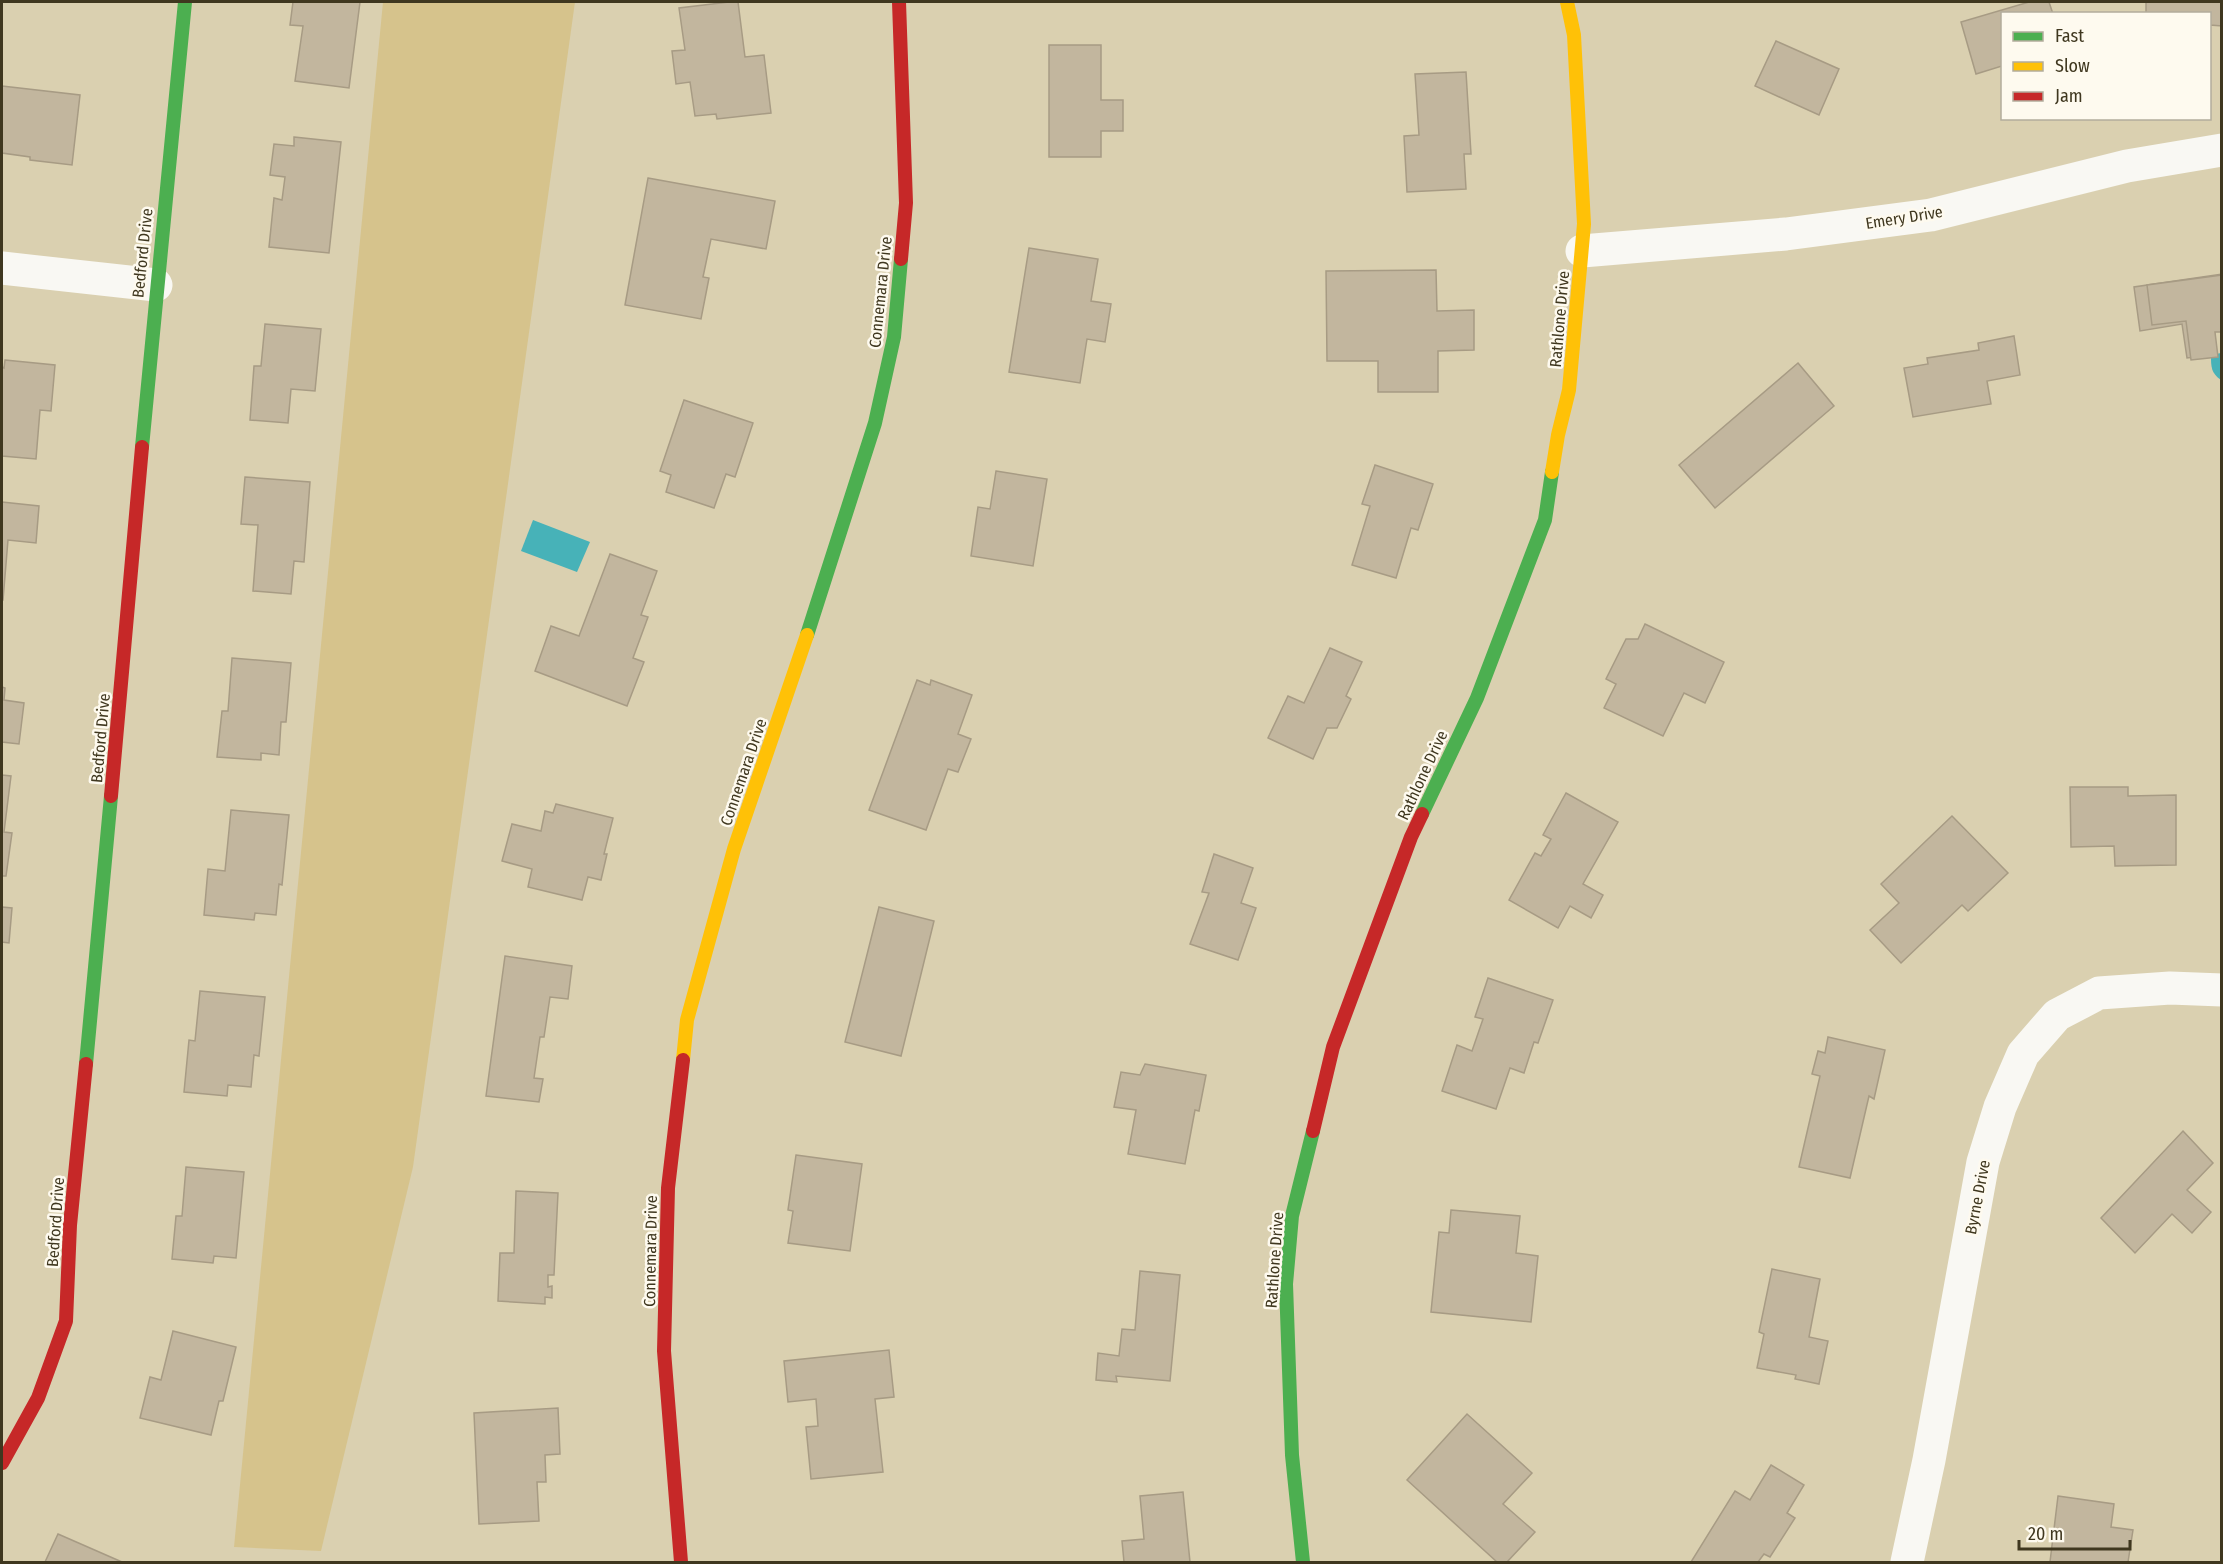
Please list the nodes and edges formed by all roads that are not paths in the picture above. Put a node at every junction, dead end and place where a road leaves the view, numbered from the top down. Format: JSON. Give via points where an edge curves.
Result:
{"nodes":[{"id":1,"x":185,"y":2,"type":"edge"},
{"id":2,"x":899,"y":2,"type":"edge"},
{"id":3,"x":1567,"y":2,"type":"edge"},
{"id":4,"x":2222,"y":150,"type":"edge"},
{"id":5,"x":1582,"y":251,"type":"junction"},
{"id":6,"x":2,"y":268,"type":"edge"},
{"id":7,"x":156,"y":285,"type":"junction"},
{"id":8,"x":2222,"y":990,"type":"edge"},
{"id":9,"x":2,"y":1463,"type":"edge"},
{"id":10,"x":681,"y":1563,"type":"edge"},
{"id":11,"x":1303,"y":1563,"type":"edge"},
{"id":12,"x":1907,"y":1563,"type":"edge"}],
"edges":[{"from":1,"to":7,"type":"street","name":"Bedford Drive"},
{"from":2,"to":10,"type":"street","name":"Connemara Drive","via":[[906,203],[894,337],[875,423],[734,849],[687,1020],[668,1188],[664,1351]]},
{"from":3,"to":5,"type":"street","name":"Rathlone Drive","via":[[1574,47],[1584,224]]},
{"from":4,"to":5,"type":"street","name":"Emery Drive","via":[[2127,166],[1931,215],[1786,234]]},
{"from":5,"to":11,"type":"street","name":"Rathlone Drive","via":[[1569,390],[1545,520],[1477,698],[1411,837],[1333,1047],[1292,1216],[1286,1284],[1292,1455]]},
{"from":6,"to":7,"type":"street"},
{"from":7,"to":9,"type":"street","name":"Bedford Drive","via":[[70,1225],[66,1322],[38,1398]]},
{"from":8,"to":12,"type":"street","name":"Byrne Drive","via":[[2170,988],[2100,993],[2057,1015],[2023,1054],[2000,1107],[1983,1162]]}]}
